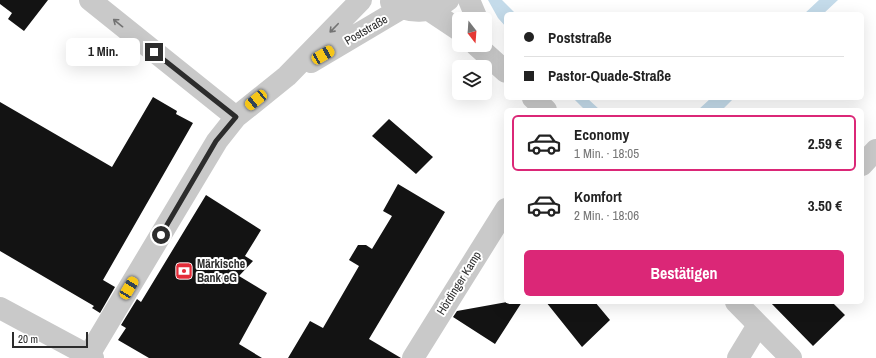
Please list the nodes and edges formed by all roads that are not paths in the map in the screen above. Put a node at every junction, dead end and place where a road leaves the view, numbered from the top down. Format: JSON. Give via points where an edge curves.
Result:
{"nodes":[{"id":1,"x":90,"y":0,"type":"edge"},
{"id":2,"x":361,"y":0,"type":"edge"},
{"id":3,"x":448,"y":0,"type":"edge"},
{"id":4,"x":469,"y":0,"type":"edge"},
{"id":5,"x":395,"y":4,"type":"edge"},
{"id":6,"x":429,"y":10,"type":"junction"},
{"id":7,"x":474,"y":12,"type":"edge"},
{"id":8,"x":452,"y":25,"type":"edge"},
{"id":9,"x":492,"y":49,"type":"edge"},
{"id":10,"x":484,"y":52,"type":"edge"},
{"id":11,"x":502,"y":68,"type":"edge"},
{"id":12,"x":287,"y":76,"type":"junction"},
{"id":13,"x":536,"y":100,"type":"edge"},
{"id":14,"x":544,"y":108,"type":"edge"},
{"id":15,"x":236,"y":117,"type":"junction"},
{"id":16,"x":876,"y":150,"type":"edge"},
{"id":17,"x":864,"y":163,"type":"edge"},
{"id":18,"x":504,"y":212,"type":"edge"},
{"id":19,"x":738,"y":304,"type":"edge"},
{"id":20,"x":0,"y":308,"type":"edge"},
{"id":21,"x":758,"y":325,"type":"junction"},
{"id":22,"x":90,"y":357,"type":"edge"},
{"id":23,"x":413,"y":358,"type":"edge"},
{"id":24,"x":738,"y":358,"type":"edge"},
{"id":25,"x":791,"y":358,"type":"edge"}],
"edges":[{"from":15,"to":1,"type":"street","one_way":true},
{"from":2,"to":12,"type":"street","name":"Poststraße","one_way":true},
{"from":3,"to":6,"type":"street"},
{"from":4,"to":7,"type":"street"},
{"from":5,"to":6,"type":"street","via":[[420,11]]},
{"from":5,"to":12,"type":"street","name":"Poststraße"},
{"from":6,"to":8,"type":"street"},
{"from":9,"to":11,"type":"street"},
{"from":10,"to":11,"type":"street"},
{"from":12,"to":15,"type":"street","name":"Poststraße"},
{"from":13,"to":14,"type":"street"},
{"from":15,"to":22,"type":"street","name":"Poststraße","via":[[216,141]]},
{"from":16,"to":17,"type":"street"},
{"from":18,"to":23,"type":"street","name":"Hördinger Kamp"},
{"from":19,"to":21,"type":"street"},
{"from":20,"to":22,"type":"street"},
{"from":21,"to":24,"type":"street"},
{"from":21,"to":25,"type":"street"}]}
